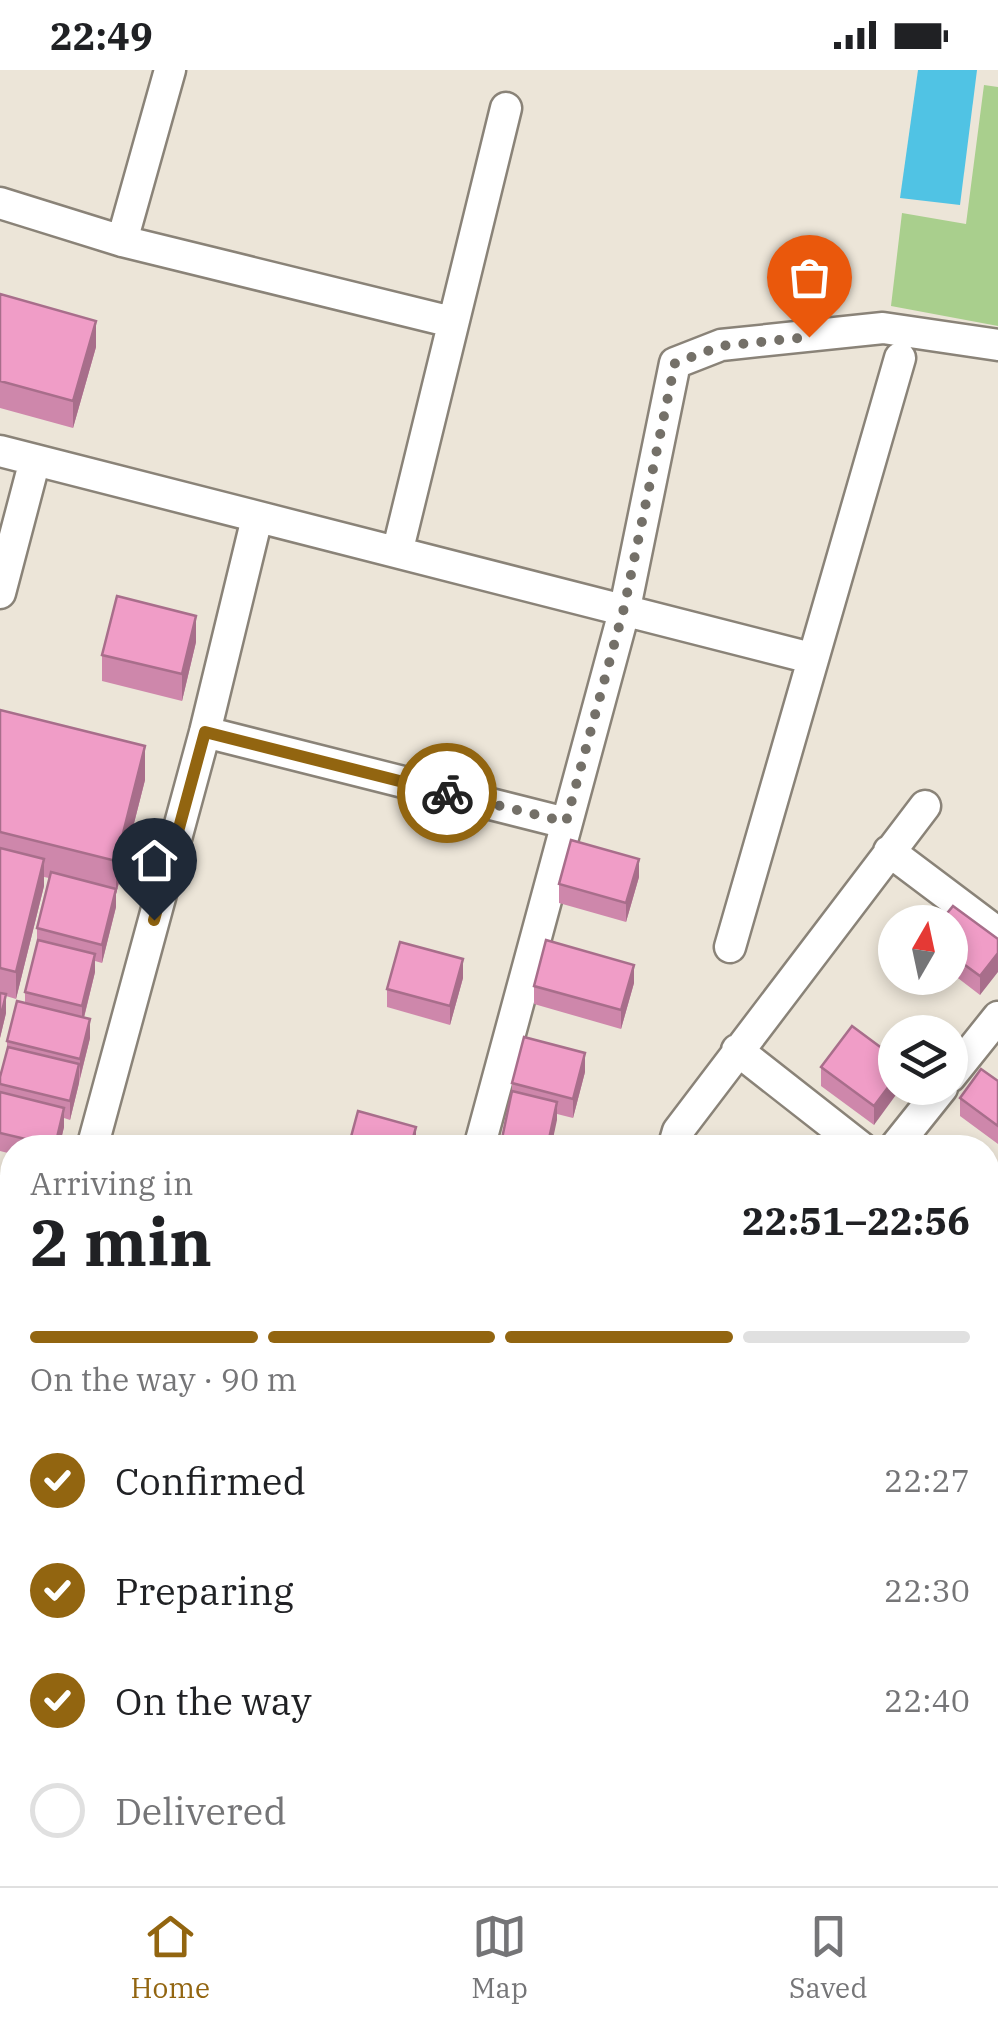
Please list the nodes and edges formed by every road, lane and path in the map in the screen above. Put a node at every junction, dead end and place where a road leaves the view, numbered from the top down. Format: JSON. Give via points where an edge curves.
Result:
{"nodes":[{"id":1,"x":170,"y":70,"type":"edge"},
{"id":2,"x":506,"y":108,"type":"dead end"},
{"id":3,"x":0,"y":203,"type":"edge"},
{"id":4,"x":122,"y":242,"type":"junction"},
{"id":5,"x":452,"y":322,"type":"junction"},
{"id":6,"x":998,"y":345,"type":"edge"},
{"id":7,"x":900,"y":358,"type":"dead end"},
{"id":8,"x":0,"y":451,"type":"edge"},
{"id":9,"x":35,"y":460,"type":"junction"},
{"id":10,"x":257,"y":518,"type":"junction"},
{"id":11,"x":398,"y":549,"type":"junction"},
{"id":12,"x":0,"y":593,"type":"edge"},
{"id":13,"x":624,"y":608,"type":"junction"},
{"id":14,"x":811,"y":658,"type":"junction"},
{"id":15,"x":205,"y":732,"type":"junction"},
{"id":16,"x":924,"y":806,"type":"dead end"},
{"id":17,"x":566,"y":822,"type":"junction"},
{"id":18,"x":890,"y":851,"type":"junction"},
{"id":19,"x":998,"y":932,"type":"edge"},
{"id":20,"x":730,"y":947,"type":"dead end"},
{"id":21,"x":998,"y":1017,"type":"edge"},
{"id":22,"x":738,"y":1050,"type":"junction"},
{"id":23,"x":968,"y":1055,"type":"edge"},
{"id":24,"x":928,"y":1105,"type":"edge"},
{"id":25,"x":96,"y":1135,"type":"edge"},
{"id":26,"x":482,"y":1135,"type":"edge"},
{"id":27,"x":677,"y":1135,"type":"edge"},
{"id":28,"x":846,"y":1135,"type":"edge"},
{"id":29,"x":904,"y":1135,"type":"edge"}],
"edges":[{"from":1,"to":4,"type":"street"},
{"from":2,"to":5,"type":"street"},
{"from":3,"to":4,"type":"street"},
{"from":4,"to":5,"type":"street"},
{"from":5,"to":11,"type":"street"},
{"from":6,"to":13,"type":"street","via":[[883,328],[721,346],[675,363]]},
{"from":7,"to":14,"type":"street"},
{"from":8,"to":9,"type":"street"},
{"from":9,"to":10,"type":"street"},
{"from":9,"to":12,"type":"street"},
{"from":10,"to":11,"type":"street"},
{"from":10,"to":15,"type":"street"},
{"from":11,"to":13,"type":"street"},
{"from":13,"to":14,"type":"street"},
{"from":13,"to":17,"type":"street"},
{"from":14,"to":20,"type":"street"},
{"from":15,"to":17,"type":"street"},
{"from":15,"to":25,"type":"street"},
{"from":16,"to":18,"type":"street"},
{"from":17,"to":26,"type":"street"},
{"from":18,"to":19,"type":"street"},
{"from":18,"to":22,"type":"street"},
{"from":21,"to":23,"type":"street"},
{"from":22,"to":27,"type":"street"},
{"from":22,"to":28,"type":"street"},
{"from":24,"to":29,"type":"street"}]}
